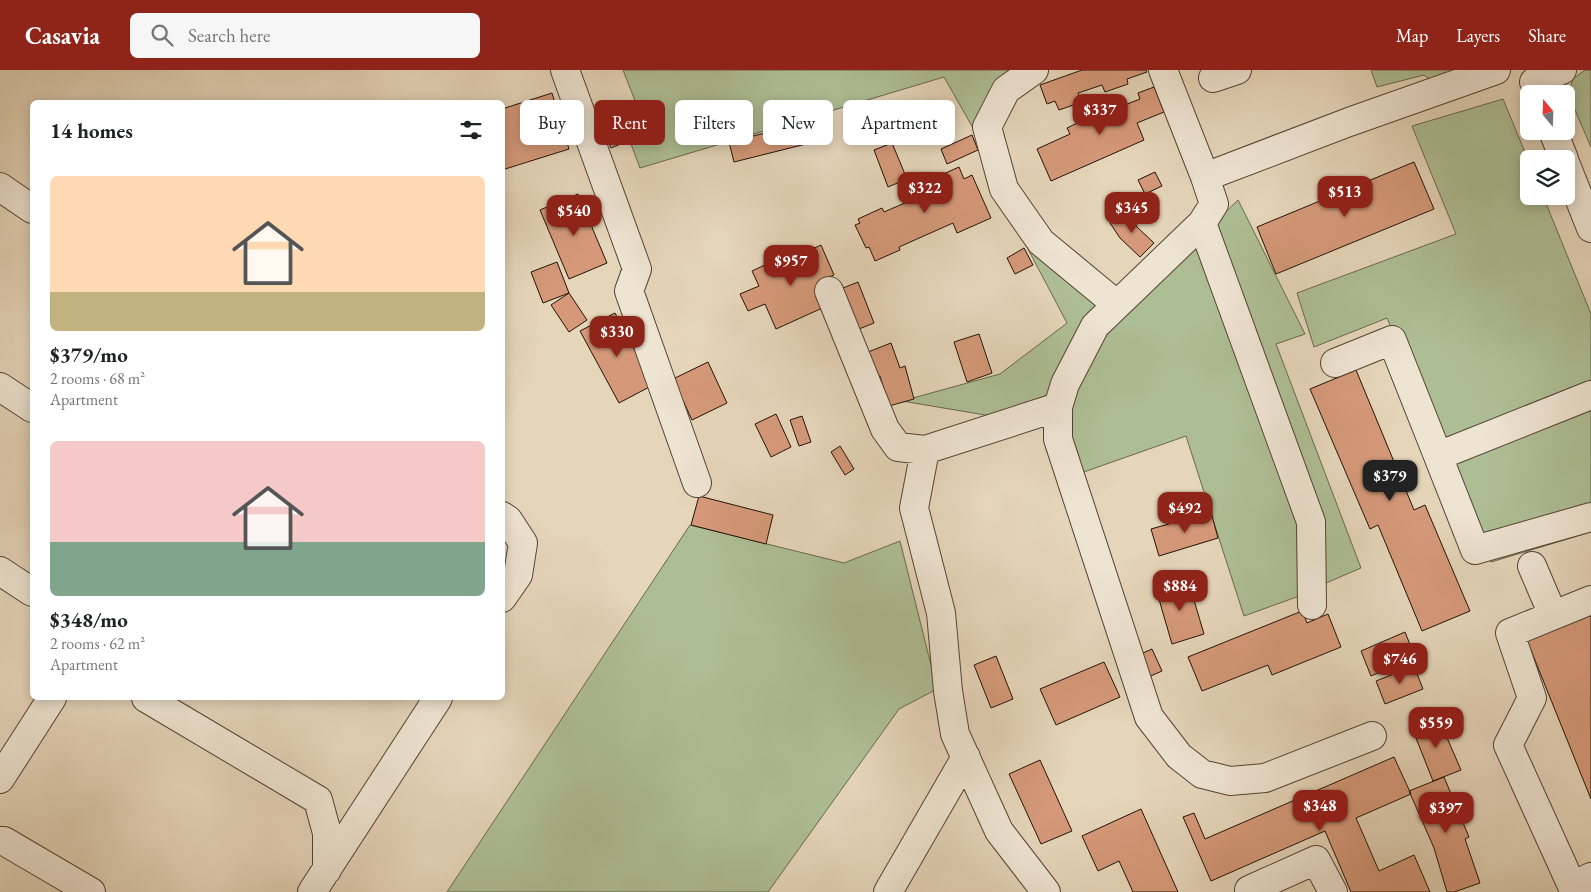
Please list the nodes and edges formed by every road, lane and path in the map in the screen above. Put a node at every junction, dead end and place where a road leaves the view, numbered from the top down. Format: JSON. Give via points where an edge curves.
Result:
{"nodes":[{"id":1,"x":565,"y":70,"type":"edge"},
{"id":2,"x":1034,"y":70,"type":"edge"},
{"id":3,"x":1163,"y":70,"type":"edge"},
{"id":4,"x":1496,"y":70,"type":"edge"},
{"id":5,"x":1562,"y":70,"type":"edge"},
{"id":6,"x":1534,"y":82,"type":"edge"},
{"id":7,"x":1205,"y":177,"type":"junction"},
{"id":8,"x":0,"y":188,"type":"edge"},
{"id":9,"x":1575,"y":188,"type":"edge"},
{"id":10,"x":30,"y":209,"type":"edge"},
{"id":11,"x":1202,"y":223,"type":"junction"},
{"id":12,"x":1591,"y":228,"type":"edge"},
{"id":13,"x":829,"y":290,"type":"dead end"},
{"id":14,"x":1116,"y":304,"type":"junction"},
{"id":15,"x":1335,"y":363,"type":"dead end"},
{"id":16,"x":0,"y":387,"type":"edge"},
{"id":17,"x":1591,"y":394,"type":"edge"},
{"id":18,"x":30,"y":407,"type":"edge"},
{"id":19,"x":1058,"y":407,"type":"junction"},
{"id":20,"x":925,"y":450,"type":"junction"},
{"id":21,"x":1438,"y":456,"type":"junction"},
{"id":22,"x":697,"y":483,"type":"dead end"},
{"id":23,"x":1591,"y":517,"type":"edge"},
{"id":24,"x":505,"y":518,"type":"edge"},
{"id":25,"x":1532,"y":566,"type":"dead end"},
{"id":26,"x":0,"y":571,"type":"edge"},
{"id":27,"x":30,"y":591,"type":"edge"},
{"id":28,"x":505,"y":594,"type":"edge"},
{"id":29,"x":1591,"y":600,"type":"edge"},
{"id":30,"x":1312,"y":605,"type":"dead end"},
{"id":31,"x":1553,"y":615,"type":"junction"},
{"id":32,"x":51,"y":700,"type":"edge"},
{"id":33,"x":149,"y":700,"type":"edge"},
{"id":34,"x":435,"y":700,"type":"edge"},
{"id":35,"x":424,"y":709,"type":"edge"},
{"id":36,"x":1372,"y":736,"type":"dead end"},
{"id":37,"x":966,"y":757,"type":"junction"},
{"id":38,"x":0,"y":779,"type":"edge"},
{"id":39,"x":0,"y":841,"type":"edge"},
{"id":40,"x":327,"y":870,"type":"junction"},
{"id":41,"x":1591,"y":877,"type":"edge"},
{"id":42,"x":1249,"y":890,"type":"dead end"},
{"id":43,"x":91,"y":892,"type":"edge"},
{"id":44,"x":312,"y":892,"type":"edge"},
{"id":45,"x":888,"y":892,"type":"edge"},
{"id":46,"x":1046,"y":892,"type":"edge"},
{"id":47,"x":1333,"y":892,"type":"edge"}],
"edges":[{"from":1,"to":22,"type":"street","via":[[637,269],[629,291]]},
{"from":2,"to":14,"type":"street","via":[[1006,90],[987,128],[1004,189],[1042,242]]},
{"from":3,"to":7,"type":"street"},
{"from":4,"to":7,"type":"street"},
{"from":5,"to":6,"type":"street"},
{"from":7,"to":11,"type":"street","via":[[1214,204]]},
{"from":8,"to":10,"type":"street"},
{"from":9,"to":12,"type":"street"},
{"from":11,"to":14,"type":"street"},
{"from":11,"to":30,"type":"street","via":[[1311,522]]},
{"from":13,"to":20,"type":"street","via":[[884,429],[898,447]]},
{"from":14,"to":19,"type":"street","via":[[1095,326],[1065,384]]},
{"from":15,"to":21,"type":"street","via":[[1392,340]]},
{"from":16,"to":18,"type":"street"},
{"from":17,"to":21,"type":"street"},
{"from":19,"to":20,"type":"street"},
{"from":19,"to":36,"type":"street","via":[[1058,439],[1149,717],[1179,756],[1202,774],[1230,781],[1265,778]]},
{"from":20,"to":37,"type":"street","via":[[914,508],[941,613],[955,734]]},
{"from":21,"to":23,"type":"street","via":[[1475,550]]},
{"from":24,"to":28,"type":"street","via":[[523,543],[518,575]]},
{"from":25,"to":31,"type":"street"},
{"from":26,"to":27,"type":"street"},
{"from":29,"to":31,"type":"street"},
{"from":31,"to":41,"type":"street","via":[[1510,632],[1532,698],[1508,745],[1572,886]]},
{"from":32,"to":38,"type":"street"},
{"from":33,"to":40,"type":"street","via":[[318,800],[327,832]]},
{"from":34,"to":35,"type":"street"},
{"from":35,"to":40,"type":"street"},
{"from":37,"to":45,"type":"street"},
{"from":37,"to":46,"type":"street","via":[[999,831]]},
{"from":39,"to":43,"type":"street"},
{"from":40,"to":44,"type":"street"},
{"from":42,"to":47,"type":"street","via":[[1316,860]]}]}
